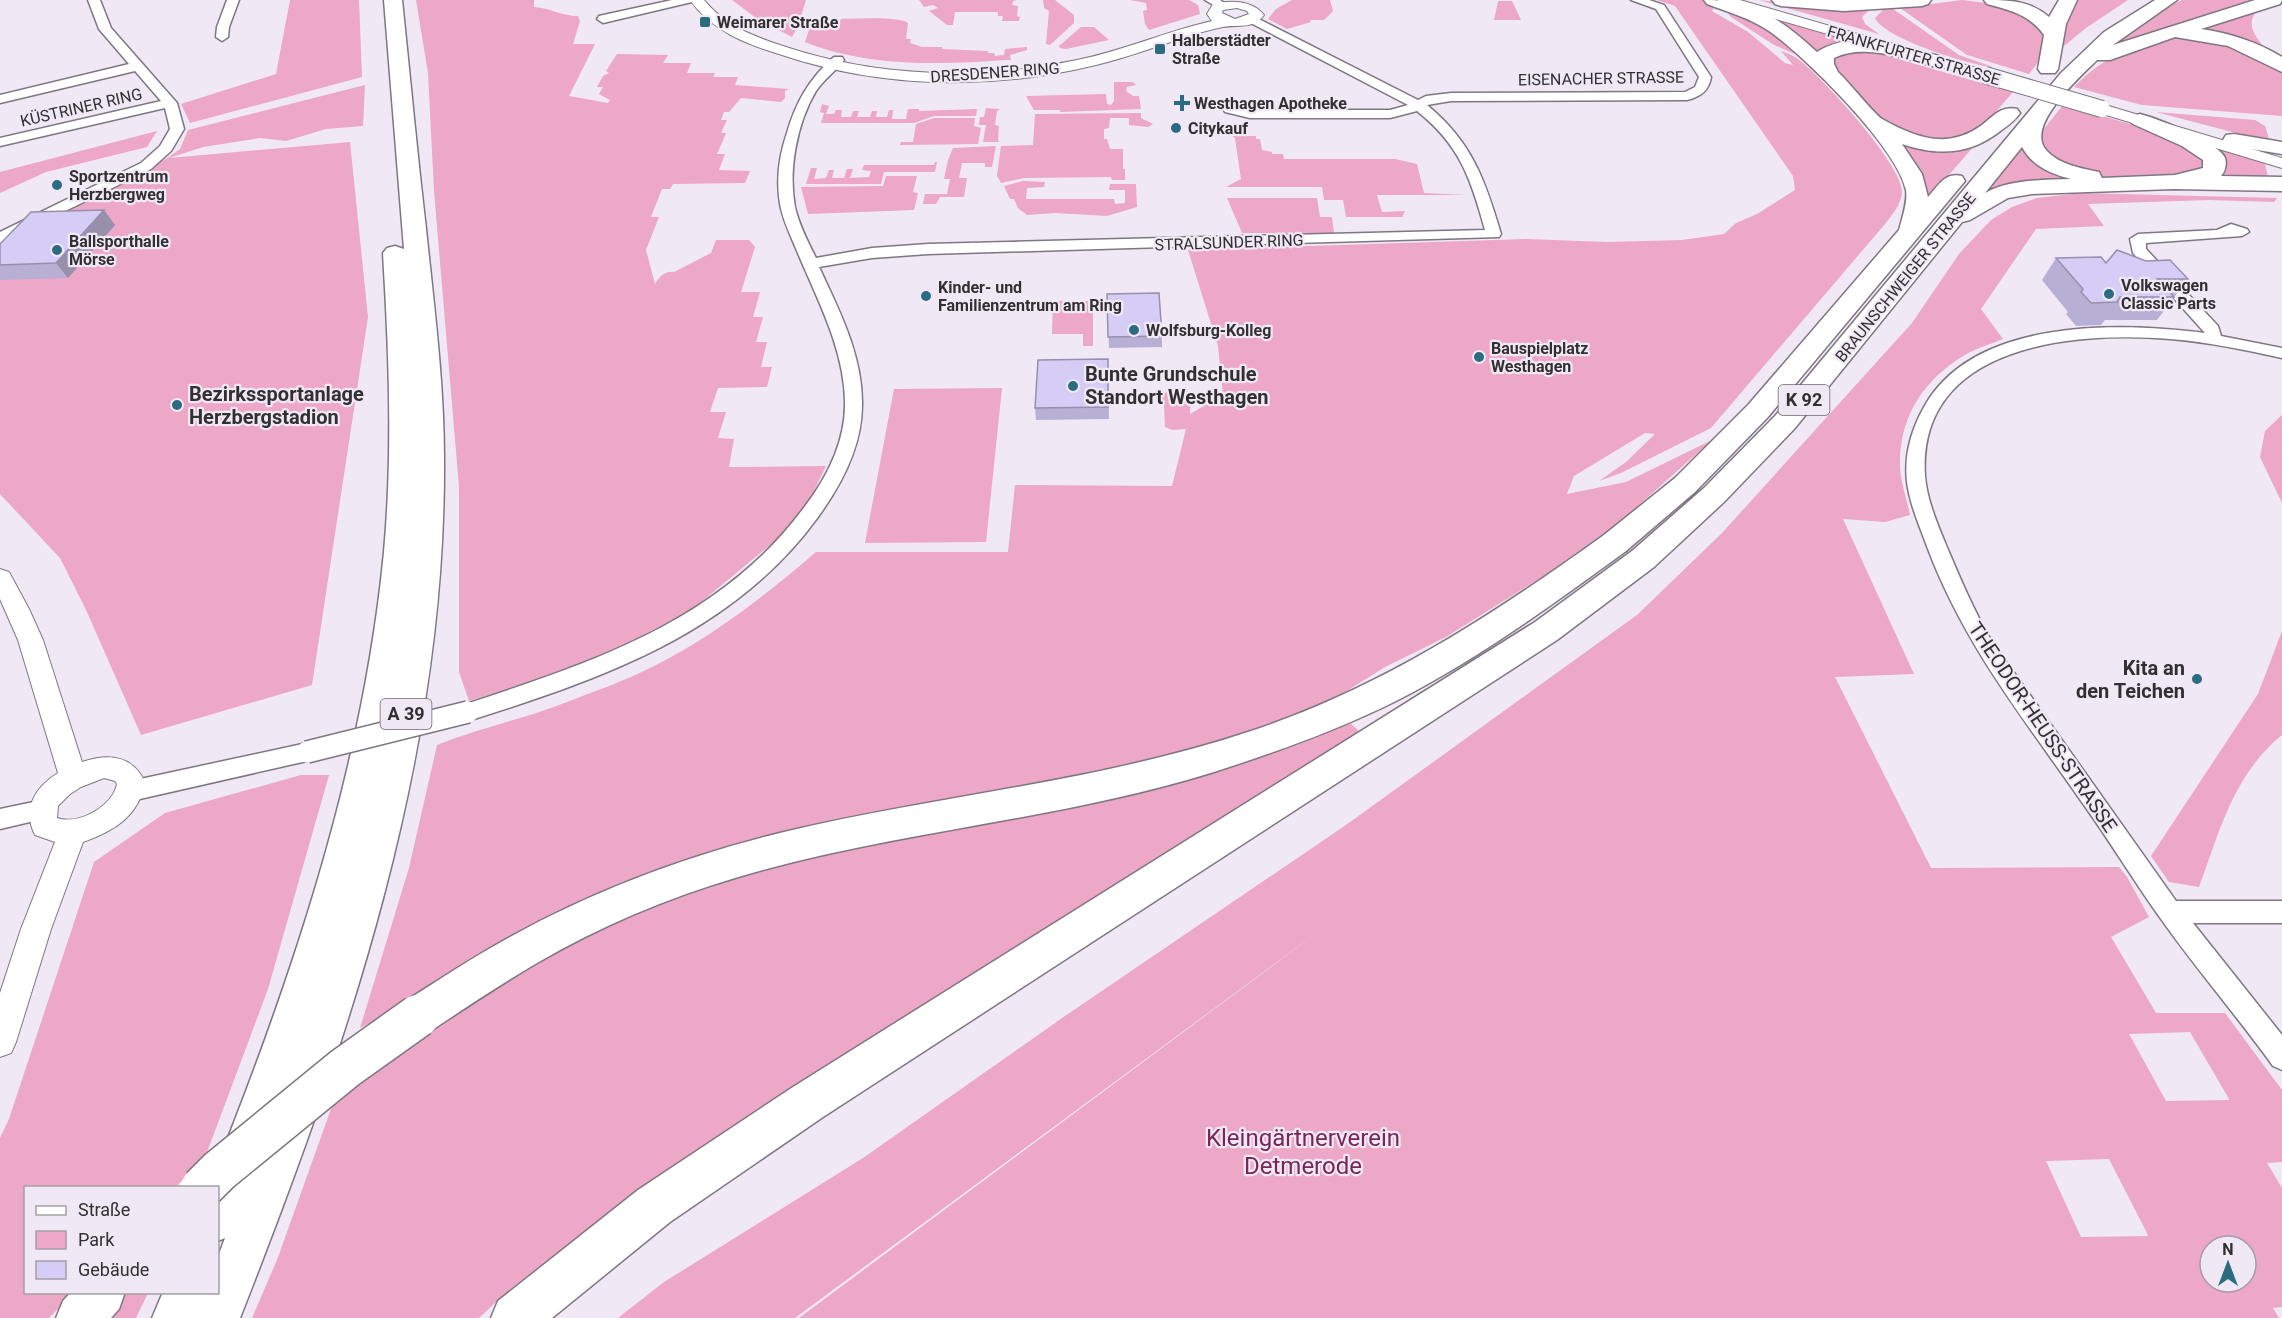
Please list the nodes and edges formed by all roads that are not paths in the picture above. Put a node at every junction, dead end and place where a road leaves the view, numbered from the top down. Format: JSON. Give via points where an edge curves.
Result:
{"nodes":[{"id":1,"x":94,"y":0,"type":"edge"},
{"id":2,"x":233,"y":0,"type":"edge"},
{"id":3,"x":375,"y":0,"type":"edge"},
{"id":4,"x":393,"y":0,"type":"edge"},
{"id":5,"x":688,"y":0,"type":"edge"},
{"id":6,"x":697,"y":0,"type":"edge"},
{"id":7,"x":1636,"y":0,"type":"edge"},
{"id":8,"x":1713,"y":0,"type":"edge"},
{"id":9,"x":1725,"y":0,"type":"edge"},
{"id":10,"x":1749,"y":0,"type":"edge"},
{"id":11,"x":1781,"y":0,"type":"edge"},
{"id":12,"x":1922,"y":0,"type":"edge"},
{"id":13,"x":1993,"y":0,"type":"edge"},
{"id":14,"x":2068,"y":0,"type":"edge"},
{"id":15,"x":2138,"y":0,"type":"edge"},
{"id":16,"x":2168,"y":0,"type":"edge"},
{"id":17,"x":2276,"y":0,"type":"edge"},
{"id":18,"x":1895,"y":3,"type":"junction"},
{"id":19,"x":1255,"y":8,"type":"edge"},
{"id":20,"x":1218,"y":11,"type":"edge"},
{"id":21,"x":736,"y":16,"type":"dead end"},
{"id":22,"x":603,"y":19,"type":"dead end"},
{"id":23,"x":376,"y":24,"type":"dead end"},
{"id":24,"x":2053,"y":34,"type":"junction"},
{"id":25,"x":2157,"y":36,"type":"junction"},
{"id":26,"x":222,"y":37,"type":"dead end"},
{"id":27,"x":1910,"y":47,"type":"junction"},
{"id":28,"x":1936,"y":61,"type":"junction"},
{"id":29,"x":834,"y":63,"type":"junction"},
{"id":30,"x":2282,"y":65,"type":"edge"},
{"id":31,"x":138,"y":66,"type":"junction"},
{"id":32,"x":2048,"y":69,"type":"junction"},
{"id":33,"x":1988,"y":73,"type":"junction"},
{"id":34,"x":1830,"y":76,"type":"junction"},
{"id":35,"x":2068,"y":77,"type":"junction"},
{"id":36,"x":394,"y":79,"type":"junction"},
{"id":37,"x":0,"y":99,"type":"edge"},
{"id":38,"x":170,"y":103,"type":"junction"},
{"id":39,"x":1418,"y":105,"type":"junction"},
{"id":40,"x":2104,"y":106,"type":"junction"},
{"id":41,"x":1230,"y":109,"type":"dead end"},
{"id":42,"x":2010,"y":113,"type":"junction"},
{"id":43,"x":1869,"y":118,"type":"junction"},
{"id":44,"x":2034,"y":118,"type":"junction"},
{"id":45,"x":2140,"y":120,"type":"junction"},
{"id":46,"x":2234,"y":140,"type":"joint"},
{"id":47,"x":0,"y":142,"type":"edge"},
{"id":48,"x":2267,"y":149,"type":"edge"},
{"id":49,"x":2282,"y":154,"type":"edge"},
{"id":50,"x":2282,"y":163,"type":"edge"},
{"id":51,"x":2133,"y":182,"type":"junction"},
{"id":52,"x":2173,"y":182,"type":"junction"},
{"id":53,"x":2276,"y":184,"type":"edge"},
{"id":54,"x":1948,"y":224,"type":"junction"},
{"id":55,"x":1911,"y":231,"type":"junction"},
{"id":56,"x":2220,"y":234,"type":"dead end"},
{"id":57,"x":0,"y":238,"type":"edge"},
{"id":58,"x":810,"y":264,"type":"junction"},
{"id":59,"x":2214,"y":340,"type":"junction"},
{"id":60,"x":2282,"y":353,"type":"edge"},
{"id":61,"x":1629,"y":551,"type":"junction"},
{"id":62,"x":0,"y":579,"type":"edge"},
{"id":63,"x":73,"y":777,"type":"junction"},
{"id":64,"x":131,"y":791,"type":"junction"},
{"id":65,"x":43,"y":810,"type":"junction"},
{"id":66,"x":0,"y":819,"type":"edge"},
{"id":67,"x":73,"y":832,"type":"junction"},
{"id":68,"x":2171,"y":912,"type":"junction"},
{"id":69,"x":2282,"y":912,"type":"edge"},
{"id":70,"x":0,"y":1042,"type":"edge"},
{"id":71,"x":2282,"y":1057,"type":"edge"},
{"id":72,"x":204,"y":1186,"type":"edge"},
{"id":73,"x":219,"y":1215,"type":"edge"},
{"id":74,"x":101,"y":1294,"type":"edge"},
{"id":75,"x":187,"y":1294,"type":"edge"},
{"id":76,"x":80,"y":1318,"type":"edge"},
{"id":77,"x":176,"y":1318,"type":"edge"},
{"id":78,"x":216,"y":1318,"type":"edge"},
{"id":79,"x":515,"y":1318,"type":"edge"}],
"edges":[{"from":1,"to":31,"type":"street","via":[[105,29]]},
{"from":2,"to":26,"type":"street"},
{"from":3,"to":23,"type":"highway"},
{"from":4,"to":36,"type":"highway","number":"A 39"},
{"from":5,"to":22,"type":"street"},
{"from":6,"to":29,"type":"street","name":"DRESDENER RING","via":[[715,20],[738,35],[793,56]]},
{"from":7,"to":39,"type":"street","name":"EISENACHER STRASSE","via":[[1660,7],[1705,77],[1700,90],[1686,96],[1451,97]]},
{"from":8,"to":34,"type":"highway","via":[[1777,28]]},
{"from":9,"to":28,"type":"street","name":"FRANKFURTER STRASSE"},
{"from":10,"to":27,"type":"street","name":"FRANKFURTER STRASSE"},
{"from":11,"to":18,"type":"highway"},
{"from":12,"to":18,"type":"highway"},
{"from":13,"to":24,"type":"highway","via":[[2031,12]]},
{"from":14,"to":24,"type":"highway"},
{"from":15,"to":32,"type":"highway","name":"BRAUNSCHWEIGER STRASSE","number":"K 92","via":[[2078,41]]},
{"from":16,"to":35,"type":"highway","name":"BRAUNSCHWEIGER STRASSE","number":"K 92","via":[[2111,36]]},
{"from":17,"to":25,"type":"highway"},
{"from":17,"to":30,"type":"highway","via":[[2259,15],[2259,29]]},
{"from":18,"to":27,"type":"highway","via":[[1877,9],[1868,18],[1877,29]]},
{"from":19,"to":20,"type":"street","name":"DRESDENER RING"},
{"from":19,"to":39,"type":"street","name":"STRALSUNDER RING"},
{"from":20,"to":29,"type":"street","name":"DRESDENER RING","via":[[1112,57],[1037,72],[932,77],[880,74]]},
{"from":21,"to":29,"type":"street","name":"DRESDENER RING"},
{"from":24,"to":32,"type":"highway"},
{"from":25,"to":30,"type":"highway","via":[[2179,33],[2220,37],[2250,47]]},
{"from":25,"to":35,"type":"highway","via":[[2110,53]]},
{"from":27,"to":33,"type":"street","name":"FRANKFURTER STRASSE"},
{"from":28,"to":33,"type":"street","name":"FRANKFURTER STRASSE"},
{"from":28,"to":34,"type":"highway","via":[[1846,47],[1825,55],[1824,64]]},
{"from":29,"to":58,"type":"street","via":[[808,91],[789,146],[786,169],[788,206]]},
{"from":31,"to":37,"type":"street","name":"KÜSTRINER RING"},
{"from":31,"to":38,"type":"street"},
{"from":32,"to":42,"type":"highway","name":"BRAUNSCHWEIGER STRASSE","number":"K 92"},
{"from":33,"to":40,"type":"street","name":"FRANKFURTER STRASSE","bridge":true},
{"from":34,"to":43,"type":"highway"},
{"from":35,"to":44,"type":"highway","name":"BRAUNSCHWEIGER STRASSE","number":"K 92"},
{"from":36,"to":73,"type":"highway","number":"A 39","via":[[404,419],[394,595],[361,790],[338,875],[307,981]]},
{"from":36,"to":78,"type":"highway","number":"A 39","via":[[426,346],[430,415],[424,590],[408,704],[394,783],[351,954],[286,1145]]},
{"from":38,"to":47,"type":"street","name":"KÜSTRINER RING"},
{"from":38,"to":57,"type":"street","via":[[177,129],[166,148],[147,166]]},
{"from":39,"to":41,"type":"street","via":[[1390,114],[1250,114]]},
{"from":39,"to":58,"type":"street","name":"STRALSUNDER RING","via":[[1439,120],[1467,153],[1494,234],[928,249],[872,253]]},
{"from":40,"to":45,"type":"street"},
{"from":40,"to":46,"type":"street"},
{"from":42,"to":43,"type":"highway","via":[[1969,142],[1954,145],[1915,142],[1897,136]]},
{"from":42,"to":55,"type":"highway","name":"BRAUNSCHWEIGER STRASSE","number":"K 92"},
{"from":43,"to":55,"type":"highway","via":[[1912,174],[1917,190]]},
{"from":44,"to":51,"type":"highway","via":[[2031,141],[2046,161],[2079,175]]},
{"from":44,"to":54,"type":"highway","name":"BRAUNSCHWEIGER STRASSE","number":"K 92"},
{"from":45,"to":48,"type":"street"},
{"from":45,"to":52,"type":"highway","via":[[2190,141],[2214,159],[2214,171],[2206,176]]},
{"from":46,"to":48,"type":"highway"},
{"from":48,"to":49,"type":"street"},
{"from":48,"to":50,"type":"street"},
{"from":51,"to":52,"type":"highway"},
{"from":51,"to":54,"type":"highway","via":[[2032,187],[2001,193]]},
{"from":52,"to":53,"type":"highway"},
{"from":54,"to":61,"type":"highway","name":"BRAUNSCHWEIGER STRASSE","number":"K 92","via":[[1785,422],[1714,495]]},
{"from":55,"to":61,"type":"highway","name":"BRAUNSCHWEIGER STRASSE","number":"K 92","via":[[1758,411],[1685,485]]},
{"from":56,"to":59,"type":"street","via":[[2138,239],[2138,250],[2212,328]]},
{"from":58,"to":64,"type":"street","bridge":true,"via":[[844,346],[853,389],[850,436],[838,471],[813,513],[745,583],[671,633],[603,667],[560,683],[468,712],[234,770]]},
{"from":59,"to":60,"type":"street","name":"THEODOR-HEUSS-STRASSE"},
{"from":59,"to":68,"type":"street","name":"THEODOR-HEUSS-STRASSE","via":[[2105,332],[2043,338],[2011,347],[1977,362],[1949,382],[1928,412],[1917,446],[1916,476],[1930,528],[1956,594],[1984,646]]},
{"from":61,"to":72,"type":"highway","bridge":true,"via":[[1404,681],[1305,726],[1195,763],[1125,781],[859,831],[732,863],[613,907],[539,941],[418,1016],[345,1068]]},
{"from":61,"to":79,"type":"highway","via":[[1536,637],[789,1115],[654,1206]]},
{"from":62,"to":63,"type":"street","via":[[24,621]]},
{"from":63,"to":64,"type":"street","via":[[89,770],[117,767],[132,780]]},
{"from":63,"to":65,"type":"street","via":[[53,792]]},
{"from":64,"to":67,"type":"street","via":[[103,822]]},
{"from":65,"to":66,"type":"street"},
{"from":65,"to":67,"type":"street","via":[[45,826],[62,833]]},
{"from":67,"to":70,"type":"street","via":[[36,929]]},
{"from":68,"to":69,"type":"street"},
{"from":68,"to":71,"type":"street","name":"THEODOR-HEUSS-STRASSE"},
{"from":74,"to":76,"type":"highway"},
{"from":75,"to":77,"type":"highway"}]}
